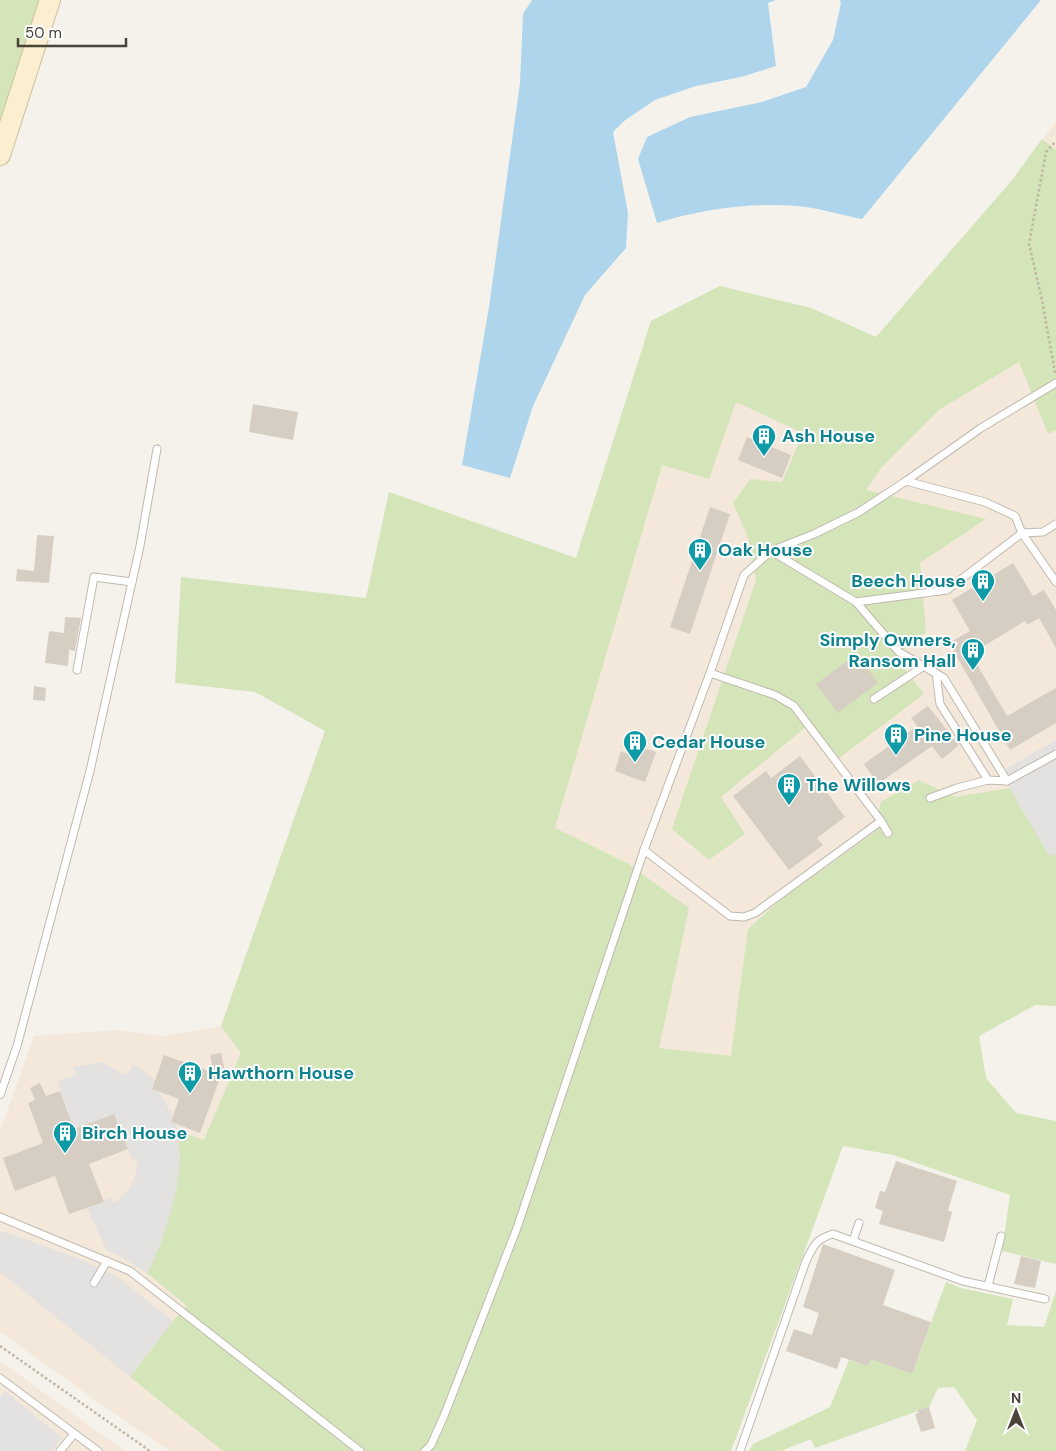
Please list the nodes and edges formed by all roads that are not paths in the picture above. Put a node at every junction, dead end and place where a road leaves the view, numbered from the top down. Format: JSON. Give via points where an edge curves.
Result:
{"nodes":[{"id":1,"x":50,"y":0,"type":"edge"},
{"id":2,"x":0,"y":155,"type":"edge"},
{"id":3,"x":1056,"y":383,"type":"edge"},
{"id":4,"x":157,"y":449,"type":"dead end"},
{"id":5,"x":906,"y":481,"type":"junction"},
{"id":6,"x":1056,"y":524,"type":"edge"},
{"id":7,"x":1022,"y":533,"type":"junction"},
{"id":8,"x":771,"y":551,"type":"junction"},
{"id":9,"x":132,"y":582,"type":"junction"},
{"id":10,"x":1056,"y":582,"type":"edge"},
{"id":11,"x":856,"y":602,"type":"junction"},
{"id":12,"x":924,"y":666,"type":"junction"},
{"id":13,"x":77,"y":670,"type":"dead end"},
{"id":14,"x":710,"y":673,"type":"junction"},
{"id":15,"x":936,"y":673,"type":"junction"},
{"id":16,"x":874,"y":699,"type":"dead end"},
{"id":17,"x":1056,"y":754,"type":"edge"},
{"id":18,"x":988,"y":780,"type":"junction"},
{"id":19,"x":1006,"y":781,"type":"junction"},
{"id":20,"x":930,"y":798,"type":"dead end"},
{"id":21,"x":881,"y":821,"type":"junction"},
{"id":22,"x":888,"y":832,"type":"dead end"},
{"id":23,"x":644,"y":850,"type":"junction"},
{"id":24,"x":0,"y":1095,"type":"edge"},
{"id":25,"x":0,"y":1217,"type":"edge"},
{"id":26,"x":859,"y":1223,"type":"dead end"},
{"id":27,"x":1001,"y":1236,"type":"dead end"},
{"id":28,"x":853,"y":1241,"type":"junction"},
{"id":29,"x":108,"y":1262,"type":"junction"},
{"id":30,"x":94,"y":1283,"type":"dead end"},
{"id":31,"x":988,"y":1286,"type":"junction"},
{"id":32,"x":1045,"y":1299,"type":"dead end"},
{"id":33,"x":0,"y":1378,"type":"edge"},
{"id":34,"x":74,"y":1434,"type":"junction"},
{"id":35,"x":429,"y":1449,"type":"edge"},
{"id":36,"x":60,"y":1451,"type":"edge"},
{"id":37,"x":98,"y":1451,"type":"edge"},
{"id":38,"x":360,"y":1451,"type":"edge"},
{"id":39,"x":740,"y":1451,"type":"edge"}],
"edges":[{"from":1,"to":2,"type":"street"},
{"from":3,"to":5,"type":"lane","via":[[982,428]]},
{"from":4,"to":9,"type":"lane"},
{"from":5,"to":7,"type":"lane","via":[[985,502],[1016,516]]},
{"from":5,"to":8,"type":"lane","via":[[858,512]]},
{"from":6,"to":7,"type":"lane","via":[[1043,532]]},
{"from":7,"to":10,"type":"lane"},
{"from":7,"to":11,"type":"lane","via":[[947,590]]},
{"from":8,"to":11,"type":"lane"},
{"from":8,"to":14,"type":"lane","via":[[744,575]]},
{"from":9,"to":13,"type":"lane","via":[[94,577]]},
{"from":9,"to":24,"type":"lane","via":[[90,771],[17,1046]]},
{"from":11,"to":12,"type":"lane","via":[[900,652]]},
{"from":12,"to":15,"type":"lane"},
{"from":12,"to":16,"type":"lane"},
{"from":14,"to":21,"type":"lane","via":[[775,694],[794,706]]},
{"from":14,"to":23,"type":"lane"},
{"from":15,"to":18,"type":"lane","via":[[940,704]]},
{"from":15,"to":19,"type":"lane","via":[[944,678]]},
{"from":17,"to":19,"type":"lane"},
{"from":18,"to":19,"type":"lane"},
{"from":18,"to":20,"type":"lane"},
{"from":21,"to":22,"type":"lane"},
{"from":21,"to":23,"type":"lane","via":[[755,913],[744,917],[730,916]]},
{"from":23,"to":35,"type":"lane","via":[[517,1228]]},
{"from":25,"to":29,"type":"lane"},
{"from":26,"to":28,"type":"lane"},
{"from":27,"to":31,"type":"lane"},
{"from":28,"to":31,"type":"lane","via":[[963,1281]]},
{"from":28,"to":39,"type":"lane","via":[[833,1234],[816,1242],[811,1251]]},
{"from":29,"to":30,"type":"lane"},
{"from":29,"to":38,"type":"lane","via":[[130,1271]]},
{"from":31,"to":32,"type":"lane"},
{"from":33,"to":34,"type":"lane"},
{"from":34,"to":36,"type":"lane"},
{"from":34,"to":37,"type":"lane"}]}
